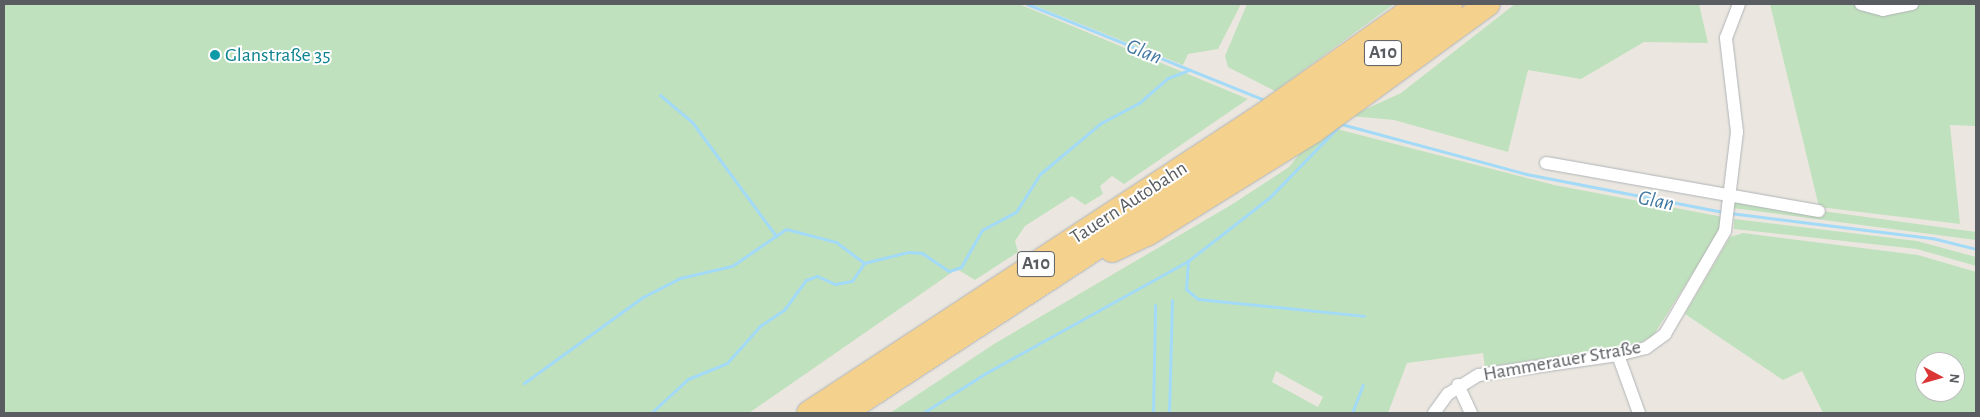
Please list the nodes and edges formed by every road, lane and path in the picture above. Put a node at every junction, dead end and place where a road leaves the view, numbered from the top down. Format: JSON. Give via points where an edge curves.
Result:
{"nodes":[{"id":1,"x":1420,"y":4,"type":"edge"},
{"id":2,"x":1450,"y":4,"type":"edge"},
{"id":3,"x":1488,"y":4,"type":"edge"},
{"id":4,"x":1739,"y":4,"type":"edge"},
{"id":5,"x":1861,"y":4,"type":"edge"},
{"id":6,"x":1912,"y":4,"type":"edge"},
{"id":7,"x":1546,"y":163,"type":"dead end"},
{"id":8,"x":1730,"y":199,"type":"junction"},
{"id":9,"x":1819,"y":211,"type":"dead end"},
{"id":10,"x":1049,"y":278,"type":"junction"},
{"id":11,"x":1618,"y":355,"type":"junction"},
{"id":12,"x":1458,"y":385,"type":"junction"},
{"id":13,"x":809,"y":413,"type":"edge"},
{"id":14,"x":843,"y":413,"type":"edge"},
{"id":15,"x":1434,"y":413,"type":"edge"},
{"id":16,"x":1471,"y":413,"type":"edge"},
{"id":17,"x":1639,"y":413,"type":"edge"}],
"edges":[{"from":1,"to":13,"type":"highway","name":"Tauern Autobahn","number":"A10","via":[[1263,115]]},
{"from":2,"to":10,"type":"highway","number":"A10","via":[[1316,102]]},
{"from":3,"to":10,"type":"highway","via":[[1313,131],[1147,234]]},
{"from":4,"to":8,"type":"street","name":"Hammerauer Straße","via":[[1726,38],[1736,102]]},
{"from":5,"to":6,"type":"street","via":[[1884,10]]},
{"from":7,"to":8,"type":"street"},
{"from":8,"to":9,"type":"street"},
{"from":8,"to":11,"type":"street","name":"Hammerauer Straße","via":[[1725,231],[1665,334],[1646,348]]},
{"from":10,"to":14,"type":"highway","number":"A10"},
{"from":11,"to":12,"type":"street","name":"Hammerauer Straße","via":[[1480,375]]},
{"from":11,"to":17,"type":"street"},
{"from":12,"to":15,"type":"street","name":"Hammerauer Straße"},
{"from":12,"to":16,"type":"street","name":"Hammerauer Straße"}]}
